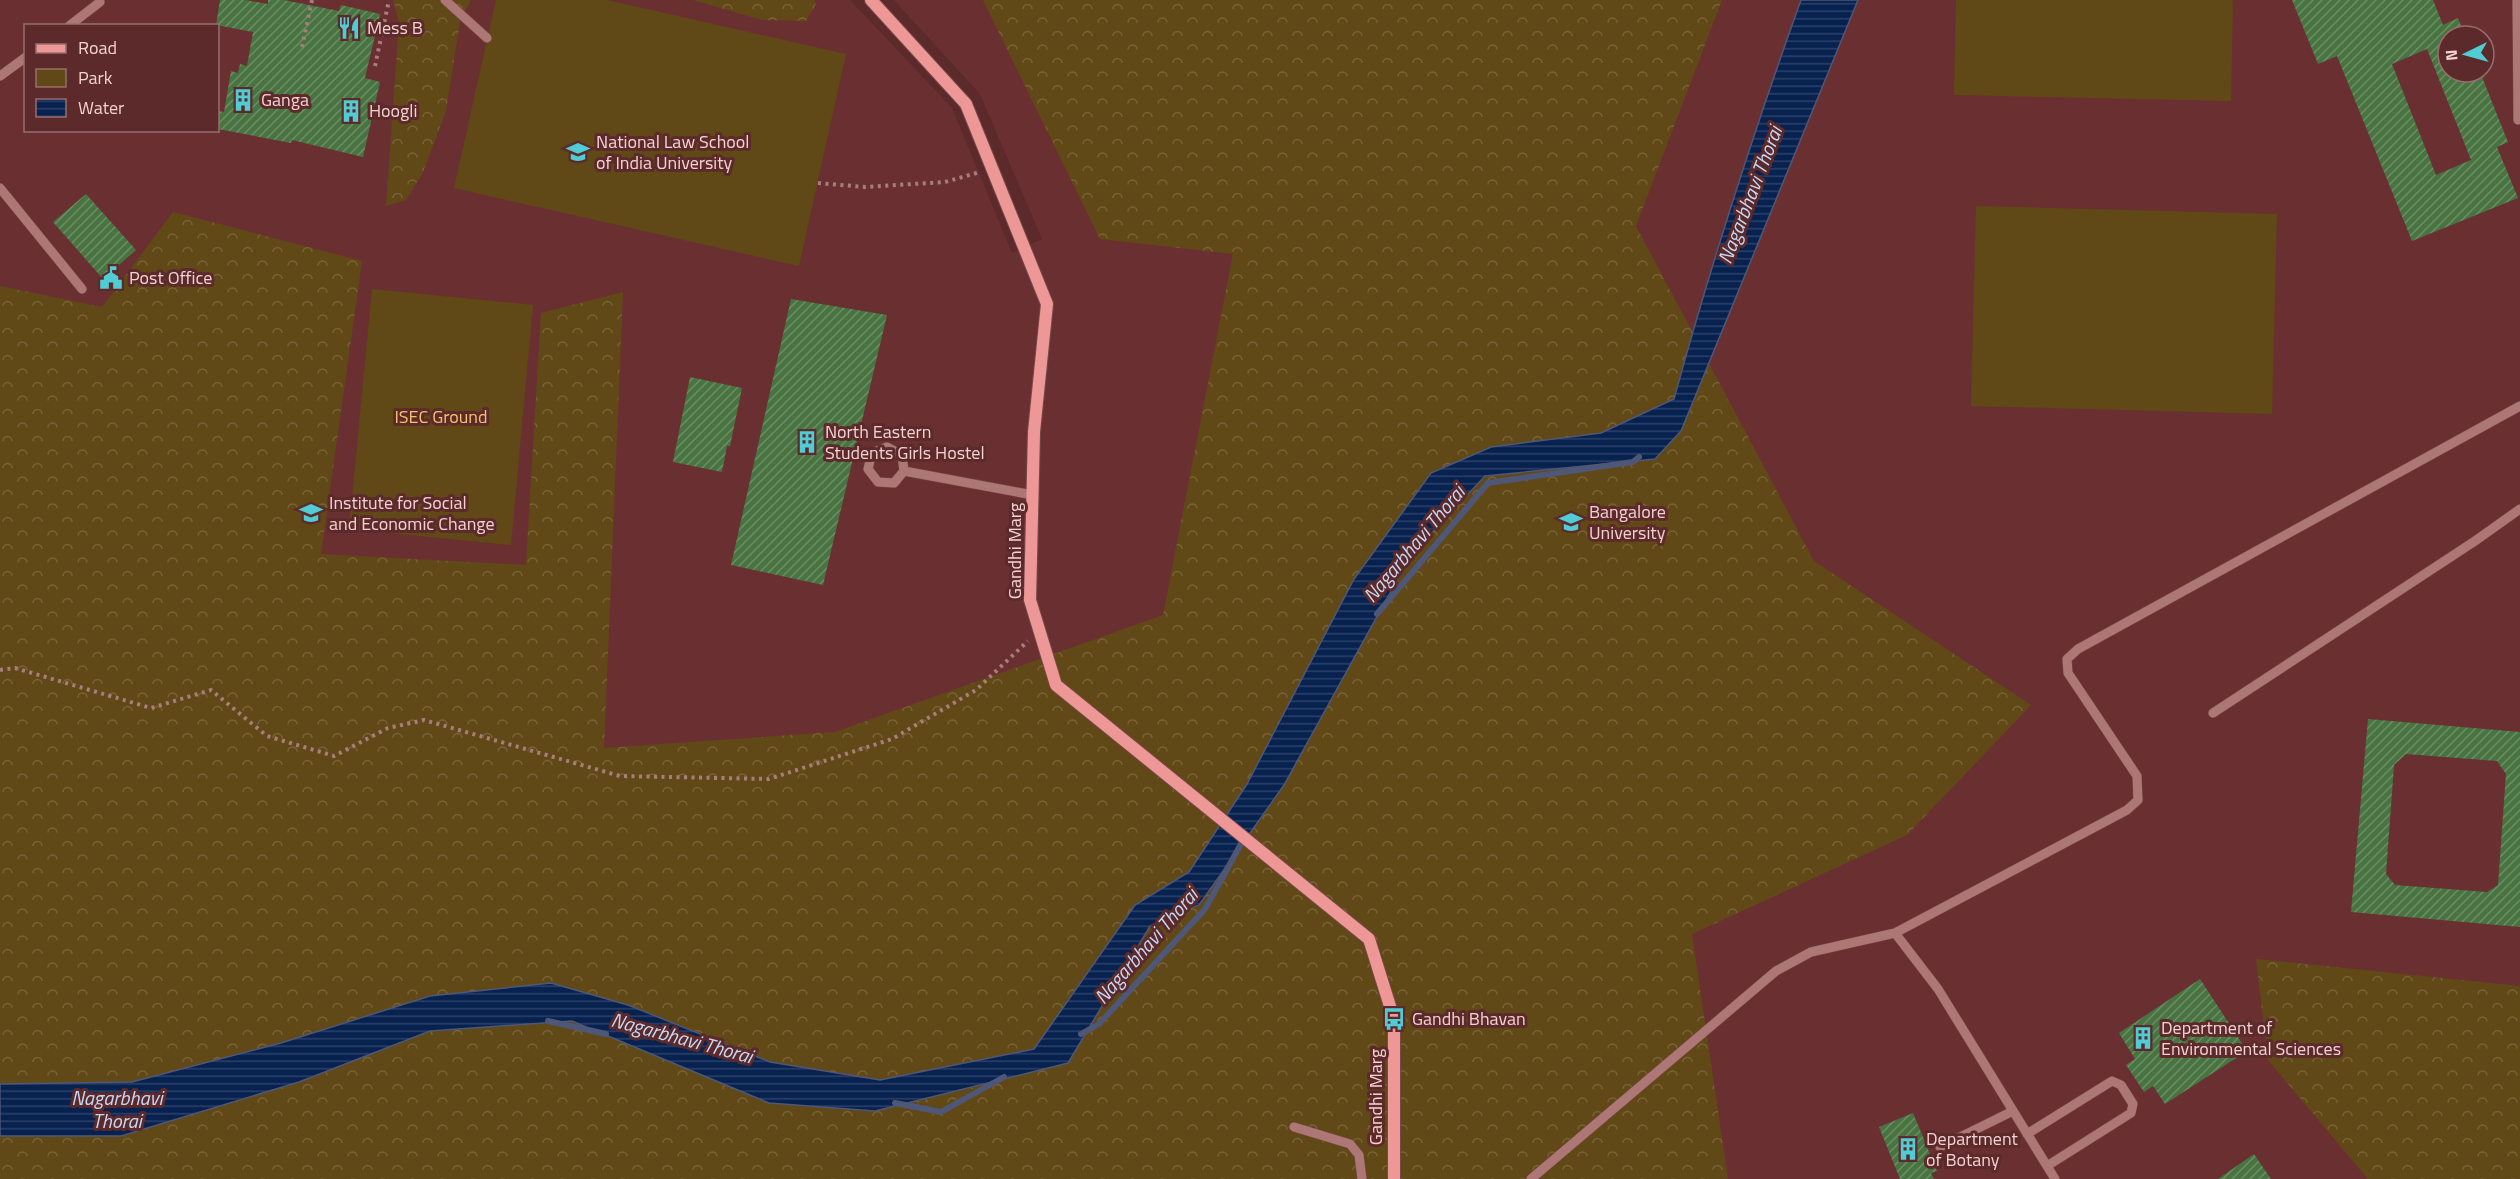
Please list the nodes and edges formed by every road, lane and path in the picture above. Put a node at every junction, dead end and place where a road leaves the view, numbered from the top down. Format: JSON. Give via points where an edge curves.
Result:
{"nodes":[{"id":1,"x":312,"y":0,"type":"edge"},
{"id":2,"x":389,"y":0,"type":"edge"},
{"id":3,"x":445,"y":0,"type":"edge"},
{"id":4,"x":871,"y":0,"type":"edge"},
{"id":5,"x":2517,"y":0,"type":"edge"},
{"id":6,"x":100,"y":2,"type":"dead end"},
{"id":7,"x":72,"y":24,"type":"edge"},
{"id":8,"x":487,"y":38,"type":"dead end"},
{"id":9,"x":302,"y":47,"type":"dead end"},
{"id":10,"x":24,"y":58,"type":"edge"},
{"id":11,"x":375,"y":66,"type":"dead end"},
{"id":12,"x":0,"y":76,"type":"edge"},
{"id":13,"x":2518,"y":120,"type":"dead end"},
{"id":14,"x":992,"y":168,"type":"junction"},
{"id":15,"x":818,"y":183,"type":"dead end"},
{"id":16,"x":0,"y":188,"type":"edge"},
{"id":17,"x":82,"y":289,"type":"dead end"},
{"id":18,"x":2520,"y":406,"type":"edge"},
{"id":19,"x":904,"y":471,"type":"junction"},
{"id":20,"x":1033,"y":495,"type":"junction"},
{"id":21,"x":2520,"y":509,"type":"edge"},
{"id":22,"x":1040,"y":630,"type":"junction"},
{"id":23,"x":0,"y":670,"type":"edge"},
{"id":24,"x":2213,"y":713,"type":"dead end"},
{"id":25,"x":1895,"y":933,"type":"junction"},
{"id":26,"x":2013,"y":1111,"type":"junction"},
{"id":27,"x":1294,"y":1127,"type":"dead end"},
{"id":28,"x":2027,"y":1134,"type":"junction"},
{"id":29,"x":1940,"y":1147,"type":"dead end"},
{"id":30,"x":2047,"y":1166,"type":"junction"},
{"id":31,"x":1362,"y":1179,"type":"edge"},
{"id":32,"x":1394,"y":1179,"type":"edge"},
{"id":33,"x":1531,"y":1179,"type":"edge"},
{"id":34,"x":2055,"y":1179,"type":"edge"}],
"edges":[{"from":1,"to":9,"type":"path"},
{"from":2,"to":11,"type":"path"},
{"from":3,"to":8,"type":"lane"},
{"from":4,"to":14,"type":"main road","name":"Gandhi Marg","via":[[966,104]]},
{"from":5,"to":13,"type":"lane"},
{"from":6,"to":7,"type":"lane"},
{"from":10,"to":12,"type":"lane"},
{"from":14,"to":15,"type":"path","via":[[945,182],[865,187]]},
{"from":14,"to":20,"type":"main road","name":"Gandhi Marg","via":[[1047,304],[1034,432]]},
{"from":16,"to":17,"type":"lane"},
{"from":18,"to":25,"type":"lane","via":[[2078,649],[2067,659],[2068,673],[2137,776],[2138,800],[2127,810]]},
{"from":19,"to":19,"type":"lane","via":[[894,483],[878,482],[868,469],[872,453],[887,447],[902,455]]},
{"from":19,"to":20,"type":"lane"},
{"from":20,"to":22,"type":"main road","name":"Gandhi Marg","via":[[1030,600]]},
{"from":21,"to":24,"type":"lane"},
{"from":22,"to":23,"type":"path","via":[[976,690],[892,739],[769,779],[620,776],[424,720],[388,728],[334,756],[267,736],[211,690],[151,708],[15,668]]},
{"from":22,"to":32,"type":"main road","name":"Gandhi Marg","via":[[1056,685],[1369,939],[1394,1019]]},
{"from":25,"to":26,"type":"lane","via":[[1938,989]]},
{"from":25,"to":33,"type":"lane","via":[[1811,952],[1776,972]]},
{"from":26,"to":28,"type":"lane"},
{"from":26,"to":29,"type":"lane"},
{"from":27,"to":31,"type":"lane","via":[[1350,1144],[1359,1155]]},
{"from":28,"to":30,"type":"lane"},
{"from":28,"to":30,"type":"lane","via":[[2112,1081],[2121,1085],[2133,1104],[2131,1113]]},
{"from":30,"to":34,"type":"lane"}]}
